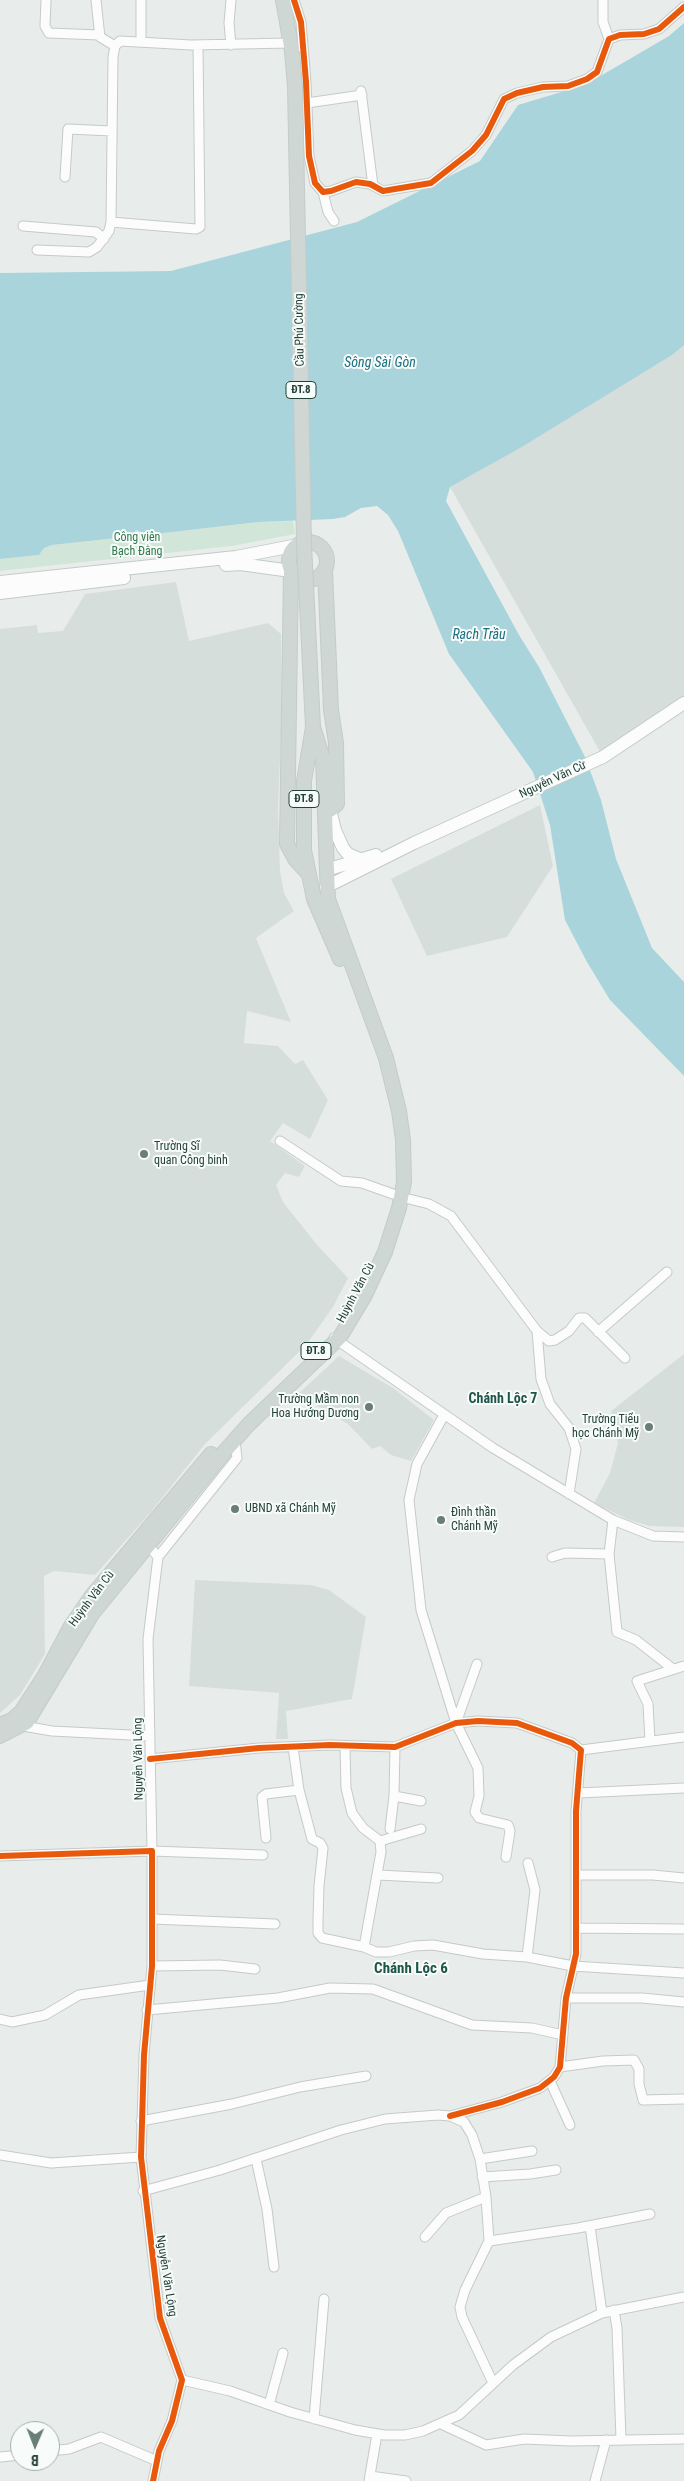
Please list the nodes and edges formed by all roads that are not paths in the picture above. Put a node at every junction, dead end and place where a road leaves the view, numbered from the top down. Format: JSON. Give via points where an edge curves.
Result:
{"nodes":[{"id":1,"x":46,"y":0,"type":"edge"},
{"id":2,"x":96,"y":0,"type":"edge"},
{"id":3,"x":141,"y":0,"type":"edge"},
{"id":4,"x":231,"y":0,"type":"edge"},
{"id":5,"x":283,"y":0,"type":"edge"},
{"id":6,"x":294,"y":0,"type":"edge"},
{"id":7,"x":603,"y":0,"type":"edge"},
{"id":8,"x":684,"y":7,"type":"edge"},
{"id":9,"x":99,"y":35,"type":"junction"},
{"id":10,"x":609,"y":39,"type":"junction"},
{"id":11,"x":141,"y":42,"type":"junction"},
{"id":12,"x":198,"y":45,"type":"junction"},
{"id":13,"x":231,"y":45,"type":"junction"},
{"id":14,"x":115,"y":46,"type":"junction"},
{"id":15,"x":291,"y":48,"type":"junction"},
{"id":16,"x":307,"y":103,"type":"junction"},
{"id":17,"x":112,"y":131,"type":"junction"},
{"id":18,"x":65,"y":177,"type":"dead end"},
{"id":19,"x":373,"y":186,"type":"junction"},
{"id":20,"x":323,"y":192,"type":"junction"},
{"id":21,"x":334,"y":221,"type":"dead end"},
{"id":22,"x":111,"y":222,"type":"junction"},
{"id":23,"x":23,"y":226,"type":"dead end"},
{"id":24,"x":104,"y":239,"type":"junction"},
{"id":25,"x":37,"y":250,"type":"dead end"},
{"id":26,"x":298,"y":545,"type":"junction"},
{"id":27,"x":326,"y":570,"type":"junction"},
{"id":28,"x":0,"y":582,"type":"edge"},
{"id":29,"x":293,"y":585,"type":"junction"},
{"id":30,"x":16,"y":586,"type":"junction"},
{"id":31,"x":0,"y":593,"type":"edge"},
{"id":32,"x":328,"y":606,"type":"junction"},
{"id":33,"x":684,"y":703,"type":"edge"},
{"id":34,"x":314,"y":727,"type":"junction"},
{"id":35,"x":330,"y":810,"type":"junction"},
{"id":36,"x":325,"y":825,"type":"junction"},
{"id":37,"x":414,"y":843,"type":"junction"},
{"id":38,"x":295,"y":860,"type":"junction"},
{"id":39,"x":362,"y":860,"type":"junction"},
{"id":40,"x":326,"y":870,"type":"junction"},
{"id":41,"x":307,"y":872,"type":"junction"},
{"id":42,"x":326,"y":887,"type":"junction"},
{"id":43,"x":312,"y":892,"type":"junction"},
{"id":44,"x":280,"y":1141,"type":"dead end"},
{"id":45,"x":397,"y":1196,"type":"junction"},
{"id":46,"x":667,"y":1272,"type":"dead end"},
{"id":47,"x":537,"y":1331,"type":"junction"},
{"id":48,"x":598,"y":1332,"type":"junction"},
{"id":49,"x":334,"y":1338,"type":"junction"},
{"id":50,"x":625,"y":1358,"type":"dead end"},
{"id":51,"x":444,"y":1415,"type":"junction"},
{"id":52,"x":234,"y":1434,"type":"junction"},
{"id":53,"x":569,"y":1494,"type":"junction"},
{"id":54,"x":613,"y":1520,"type":"junction"},
{"id":55,"x":684,"y":1537,"type":"edge"},
{"id":56,"x":145,"y":1541,"type":"junction"},
{"id":57,"x":609,"y":1554,"type":"junction"},
{"id":58,"x":158,"y":1557,"type":"junction"},
{"id":59,"x":552,"y":1557,"type":"dead end"},
{"id":60,"x":477,"y":1664,"type":"dead end"},
{"id":61,"x":684,"y":1666,"type":"edge"},
{"id":62,"x":673,"y":1669,"type":"junction"},
{"id":63,"x":456,"y":1723,"type":"junction"},
{"id":64,"x":4,"y":1724,"type":"edge"},
{"id":65,"x":23,"y":1726,"type":"junction"},
{"id":66,"x":0,"y":1736,"type":"edge"},
{"id":67,"x":150,"y":1736,"type":"junction"},
{"id":68,"x":684,"y":1738,"type":"edge"},
{"id":69,"x":650,"y":1741,"type":"junction"},
{"id":70,"x":346,"y":1746,"type":"junction"},
{"id":71,"x":293,"y":1747,"type":"junction"},
{"id":72,"x":395,"y":1747,"type":"junction"},
{"id":73,"x":581,"y":1750,"type":"junction"},
{"id":74,"x":150,"y":1759,"type":"junction"},
{"id":75,"x":684,"y":1788,"type":"edge"},
{"id":76,"x":298,"y":1790,"type":"junction"},
{"id":77,"x":579,"y":1793,"type":"junction"},
{"id":78,"x":394,"y":1796,"type":"junction"},
{"id":79,"x":421,"y":1801,"type":"dead end"},
{"id":80,"x":390,"y":1829,"type":"dead end"},
{"id":81,"x":421,"y":1829,"type":"dead end"},
{"id":82,"x":266,"y":1838,"type":"dead end"},
{"id":83,"x":380,"y":1841,"type":"junction"},
{"id":84,"x":152,"y":1851,"type":"junction"},
{"id":85,"x":263,"y":1855,"type":"dead end"},
{"id":86,"x":0,"y":1856,"type":"edge"},
{"id":87,"x":506,"y":1857,"type":"dead end"},
{"id":88,"x":528,"y":1863,"type":"dead end"},
{"id":89,"x":577,"y":1874,"type":"junction"},
{"id":90,"x":378,"y":1875,"type":"junction"},
{"id":91,"x":438,"y":1878,"type":"dead end"},
{"id":92,"x":684,"y":1878,"type":"edge"},
{"id":93,"x":152,"y":1919,"type":"junction"},
{"id":94,"x":275,"y":1924,"type":"dead end"},
{"id":95,"x":577,"y":1928,"type":"junction"},
{"id":96,"x":684,"y":1928,"type":"edge"},
{"id":97,"x":364,"y":1947,"type":"junction"},
{"id":98,"x":527,"y":1957,"type":"junction"},
{"id":99,"x":152,"y":1966,"type":"junction"},
{"id":100,"x":573,"y":1966,"type":"junction"},
{"id":101,"x":255,"y":1969,"type":"dead end"},
{"id":102,"x":684,"y":1973,"type":"edge"},
{"id":103,"x":150,"y":1985,"type":"junction"},
{"id":104,"x":566,"y":1998,"type":"junction"},
{"id":105,"x":684,"y":2002,"type":"edge"},
{"id":106,"x":147,"y":2010,"type":"junction"},
{"id":107,"x":0,"y":2019,"type":"edge"},
{"id":108,"x":563,"y":2035,"type":"junction"},
{"id":109,"x":560,"y":2067,"type":"junction"},
{"id":110,"x":366,"y":2076,"type":"dead end"},
{"id":111,"x":550,"y":2081,"type":"junction"},
{"id":112,"x":684,"y":2099,"type":"edge"},
{"id":113,"x":450,"y":2116,"type":"junction"},
{"id":114,"x":141,"y":2121,"type":"junction"},
{"id":115,"x":570,"y":2125,"type":"dead end"},
{"id":116,"x":532,"y":2150,"type":"dead end"},
{"id":117,"x":0,"y":2155,"type":"edge"},
{"id":118,"x":141,"y":2158,"type":"junction"},
{"id":119,"x":256,"y":2159,"type":"junction"},
{"id":120,"x":480,"y":2159,"type":"junction"},
{"id":121,"x":556,"y":2170,"type":"dead end"},
{"id":122,"x":482,"y":2177,"type":"junction"},
{"id":123,"x":143,"y":2191,"type":"junction"},
{"id":124,"x":486,"y":2197,"type":"junction"},
{"id":125,"x":650,"y":2214,"type":"dead end"},
{"id":126,"x":590,"y":2226,"type":"junction"},
{"id":127,"x":425,"y":2238,"type":"dead end"},
{"id":128,"x":489,"y":2241,"type":"junction"},
{"id":129,"x":274,"y":2267,"type":"dead end"},
{"id":130,"x":684,"y":2297,"type":"edge"},
{"id":131,"x":324,"y":2299,"type":"dead end"},
{"id":132,"x":614,"y":2310,"type":"junction"},
{"id":133,"x":602,"y":2314,"type":"junction"},
{"id":134,"x":282,"y":2353,"type":"dead end"},
{"id":135,"x":182,"y":2380,"type":"junction"},
{"id":136,"x":493,"y":2383,"type":"junction"},
{"id":137,"x":268,"y":2405,"type":"junction"},
{"id":138,"x":314,"y":2419,"type":"junction"},
{"id":139,"x":441,"y":2424,"type":"junction"},
{"id":140,"x":377,"y":2434,"type":"junction"},
{"id":141,"x":621,"y":2439,"type":"junction"},
{"id":142,"x":684,"y":2439,"type":"edge"},
{"id":143,"x":606,"y":2440,"type":"junction"},
{"id":144,"x":60,"y":2451,"type":"edge"},
{"id":145,"x":157,"y":2461,"type":"junction"},
{"id":146,"x":369,"y":2478,"type":"edge"},
{"id":147,"x":153,"y":2481,"type":"edge"},
{"id":148,"x":406,"y":2481,"type":"edge"},
{"id":149,"x":596,"y":2481,"type":"edge"}],
"edges":[{"from":1,"to":9,"type":"street","via":[[45,26],[49,33]]},
{"from":2,"to":9,"type":"street"},
{"from":3,"to":11,"type":"street"},
{"from":4,"to":13,"type":"street"},
{"from":5,"to":15,"type":"main road","number":"ĐT.8"},
{"from":6,"to":16,"type":"street","via":[[300,22]]},
{"from":7,"to":10,"type":"street","via":[[603,22]]},
{"from":8,"to":10,"type":"street","via":[[659,29]]},
{"from":9,"to":14,"type":"street"},
{"from":10,"to":19,"type":"street","via":[[601,65],[587,79],[568,86],[517,93],[504,99],[486,135],[472,151],[431,183],[383,191]]},
{"from":11,"to":12,"type":"street"},
{"from":11,"to":14,"type":"street","via":[[120,41]]},
{"from":12,"to":13,"type":"street"},
{"from":12,"to":22,"type":"street","via":[[200,227]]},
{"from":13,"to":15,"type":"street"},
{"from":14,"to":17,"type":"street"},
{"from":15,"to":34,"type":"main road","name":"Cầu Phú Cường","number":"ĐT.8","bridge":true,"via":[[295,86],[304,544]]},
{"from":16,"to":19,"type":"street","via":[[362,93]]},
{"from":16,"to":20,"type":"street","via":[[309,156],[315,183]]},
{"from":17,"to":18,"type":"street","via":[[68,128]]},
{"from":17,"to":22,"type":"street"},
{"from":19,"to":20,"type":"street","via":[[356,182]]},
{"from":20,"to":21,"type":"street"},
{"from":22,"to":24,"type":"street"},
{"from":23,"to":24,"type":"street","via":[[96,232]]},
{"from":24,"to":25,"type":"street","via":[[89,252]]},
{"from":26,"to":27,"type":"main road","via":[[310,542],[322,547],[328,558]]},
{"from":26,"to":29,"type":"main road","via":[[290,555]]},
{"from":26,"to":30,"type":"street","via":[[236,557]]},
{"from":27,"to":29,"type":"main road","via":[[322,576]]},
{"from":27,"to":32,"type":"main road"},
{"from":28,"to":30,"type":"street"},
{"from":29,"to":30,"type":"street","via":[[240,564]]},
{"from":29,"to":32,"type":"main road","via":[[297,592],[319,592]]},
{"from":29,"to":38,"type":"main road","via":[[287,844]]},
{"from":30,"to":31,"type":"street"},
{"from":32,"to":35,"type":"main road","via":[[337,804]]},
{"from":33,"to":37,"type":"street","name":"Nguyễn Văn Cừ","via":[[603,757]]},
{"from":34,"to":35,"type":"main road","number":"ĐT.8","via":[[329,756]]},
{"from":34,"to":36,"type":"main road","number":"ĐT.8","via":[[323,759]]},
{"from":34,"to":38,"type":"main road","number":"ĐT.8","via":[[303,755],[297,788]]},
{"from":34,"to":41,"type":"main road","number":"ĐT.8","via":[[304,781]]},
{"from":35,"to":36,"type":"main road","number":"ĐT.8"},
{"from":35,"to":39,"type":"street","via":[[334,830],[343,848]]},
{"from":36,"to":40,"type":"main road","number":"ĐT.8"},
{"from":37,"to":39,"type":"street","name":"Nguyễn Văn Cừ"},
{"from":37,"to":42,"type":"street","name":"Nguyễn Văn Cừ"},
{"from":38,"to":41,"type":"main road"},
{"from":39,"to":40,"type":"street","name":"Nguyễn Văn Cừ"},
{"from":40,"to":41,"type":"main road"},
{"from":40,"to":42,"type":"main road"},
{"from":41,"to":43,"type":"main road","number":"ĐT.8"},
{"from":42,"to":43,"type":"main road"},
{"from":42,"to":45,"type":"main road","via":[[330,910],[393,1080],[403,1140],[404,1182]]},
{"from":43,"to":45,"type":"main road","number":"ĐT.8","via":[[379,1062],[389,1099]]},
{"from":44,"to":45,"type":"street","via":[[340,1181],[362,1183]]},
{"from":45,"to":47,"type":"street","via":[[429,1204],[451,1216]]},
{"from":45,"to":49,"type":"main road","via":[[385,1252],[364,1297]]},
{"from":46,"to":48,"type":"street"},
{"from":47,"to":48,"type":"street","via":[[549,1341],[555,1340],[569,1331],[579,1318],[584,1318]]},
{"from":47,"to":53,"type":"street","via":[[541,1379],[550,1404],[570,1428],[576,1449]]},
{"from":48,"to":50,"type":"street"},
{"from":49,"to":51,"type":"street"},
{"from":49,"to":52,"type":"main road"},
{"from":51,"to":53,"type":"street"},
{"from":51,"to":63,"type":"street","via":[[417,1464],[409,1500],[421,1610]]},
{"from":52,"to":56,"type":"main road"},
{"from":52,"to":58,"type":"street","via":[[237,1458]]},
{"from":53,"to":54,"type":"street"},
{"from":54,"to":55,"type":"street","via":[[653,1536]]},
{"from":54,"to":57,"type":"street"},
{"from":56,"to":58,"type":"street"},
{"from":56,"to":64,"type":"main road","name":"Huỳnh Văn Cù","via":[[81,1610],[27,1703],[16,1718]]},
{"from":56,"to":65,"type":"main road","via":[[92,1614]]},
{"from":57,"to":59,"type":"street","via":[[565,1553]]},
{"from":57,"to":62,"type":"street","via":[[617,1632],[636,1640]]},
{"from":58,"to":67,"type":"street","name":"Nguyễn Văn Lộng","via":[[148,1639]]},
{"from":60,"to":63,"type":"street"},
{"from":61,"to":62,"type":"street"},
{"from":62,"to":69,"type":"street","via":[[637,1680],[648,1704]]},
{"from":63,"to":72,"type":"street"},
{"from":63,"to":73,"type":"street","via":[[517,1723],[572,1743]]},
{"from":63,"to":87,"type":"street","via":[[478,1768],[479,1796],[475,1812],[479,1818],[508,1825]]},
{"from":64,"to":65,"type":"main road"},
{"from":65,"to":66,"type":"main road"},
{"from":65,"to":67,"type":"street","via":[[52,1731]]},
{"from":67,"to":74,"type":"street","name":"Nguyễn Văn Lộng"},
{"from":68,"to":69,"type":"street"},
{"from":69,"to":73,"type":"street"},
{"from":70,"to":71,"type":"street"},
{"from":70,"to":72,"type":"street"},
{"from":70,"to":83,"type":"street","via":[[346,1788],[352,1813],[363,1828]]},
{"from":71,"to":74,"type":"street"},
{"from":71,"to":76,"type":"street"},
{"from":72,"to":78,"type":"street"},
{"from":73,"to":77,"type":"street"},
{"from":74,"to":84,"type":"street","name":"Nguyễn Văn Lộng"},
{"from":75,"to":77,"type":"street"},
{"from":76,"to":82,"type":"street","via":[[262,1797]]},
{"from":76,"to":97,"type":"street","via":[[312,1839],[323,1848],[318,1886],[318,1933],[322,1938]]},
{"from":77,"to":89,"type":"street","via":[[576,1812]]},
{"from":78,"to":79,"type":"street"},
{"from":78,"to":80,"type":"street"},
{"from":81,"to":83,"type":"street"},
{"from":83,"to":90,"type":"street"},
{"from":84,"to":85,"type":"street"},
{"from":84,"to":86,"type":"street"},
{"from":84,"to":93,"type":"street","name":"Nguyễn Văn Lộng"},
{"from":88,"to":98,"type":"street","via":[[535,1890]]},
{"from":89,"to":92,"type":"street"},
{"from":89,"to":95,"type":"street"},
{"from":90,"to":91,"type":"street"},
{"from":90,"to":97,"type":"street"},
{"from":93,"to":94,"type":"street"},
{"from":93,"to":99,"type":"street","name":"Nguyễn Văn Lộng"},
{"from":95,"to":96,"type":"street"},
{"from":95,"to":100,"type":"street"},
{"from":97,"to":98,"type":"street","via":[[376,1952],[389,1952],[433,1945],[483,1954]]},
{"from":98,"to":100,"type":"street"},
{"from":99,"to":101,"type":"street","via":[[220,1965]]},
{"from":99,"to":103,"type":"street","name":"Nguyễn Văn Lộng"},
{"from":100,"to":102,"type":"street"},
{"from":100,"to":104,"type":"street"},
{"from":103,"to":106,"type":"street","name":"Nguyễn Văn Lộng"},
{"from":103,"to":107,"type":"street","via":[[79,1995],[45,2015],[12,2022]]},
{"from":104,"to":105,"type":"street","via":[[642,1998]]},
{"from":104,"to":108,"type":"street"},
{"from":106,"to":108,"type":"street","via":[[278,1998],[330,1988],[373,1989],[472,2025],[532,2028]]},
{"from":106,"to":114,"type":"street","name":"Nguyễn Văn Lộng"},
{"from":108,"to":109,"type":"street"},
{"from":109,"to":111,"type":"street"},
{"from":109,"to":112,"type":"street","via":[[634,2060],[639,2069],[643,2100]]},
{"from":110,"to":114,"type":"street"},
{"from":111,"to":113,"type":"street","via":[[524,2095]]},
{"from":111,"to":115,"type":"street"},
{"from":113,"to":119,"type":"street","via":[[385,2119],[341,2130]]},
{"from":113,"to":120,"type":"street","via":[[464,2122],[472,2134]]},
{"from":114,"to":118,"type":"street","name":"Nguyễn Văn Lộng"},
{"from":116,"to":120,"type":"street"},
{"from":117,"to":118,"type":"street","via":[[51,2163]]},
{"from":118,"to":123,"type":"street","name":"Nguyễn Văn Lộng"},
{"from":119,"to":123,"type":"street"},
{"from":119,"to":129,"type":"street"},
{"from":120,"to":122,"type":"street"},
{"from":121,"to":122,"type":"street"},
{"from":122,"to":124,"type":"street"},
{"from":123,"to":135,"type":"street","name":"Nguyễn Văn Lộng","via":[[160,2318]]},
{"from":124,"to":127,"type":"street","via":[[446,2213]]},
{"from":124,"to":128,"type":"street"},
{"from":125,"to":126,"type":"street"},
{"from":126,"to":128,"type":"street"},
{"from":126,"to":133,"type":"street"},
{"from":128,"to":136,"type":"street","via":[[460,2307]]},
{"from":130,"to":132,"type":"street"},
{"from":131,"to":138,"type":"street"},
{"from":132,"to":133,"type":"street"},
{"from":132,"to":141,"type":"street"},
{"from":133,"to":136,"type":"street","via":[[545,2341]]},
{"from":134,"to":137,"type":"street"},
{"from":135,"to":137,"type":"street","via":[[230,2391]]},
{"from":135,"to":145,"type":"street","via":[[172,2421]]},
{"from":136,"to":139,"type":"street","via":[[459,2415]]},
{"from":137,"to":138,"type":"street"},
{"from":138,"to":140,"type":"street"},
{"from":139,"to":140,"type":"street","via":[[424,2432],[405,2435]]},
{"from":139,"to":143,"type":"street","via":[[486,2444],[524,2438]]},
{"from":140,"to":146,"type":"street"},
{"from":141,"to":142,"type":"street"},
{"from":141,"to":143,"type":"street"},
{"from":143,"to":149,"type":"street"},
{"from":144,"to":145,"type":"street","via":[[101,2437]]},
{"from":145,"to":147,"type":"street"},
{"from":146,"to":148,"type":"street"}]}
